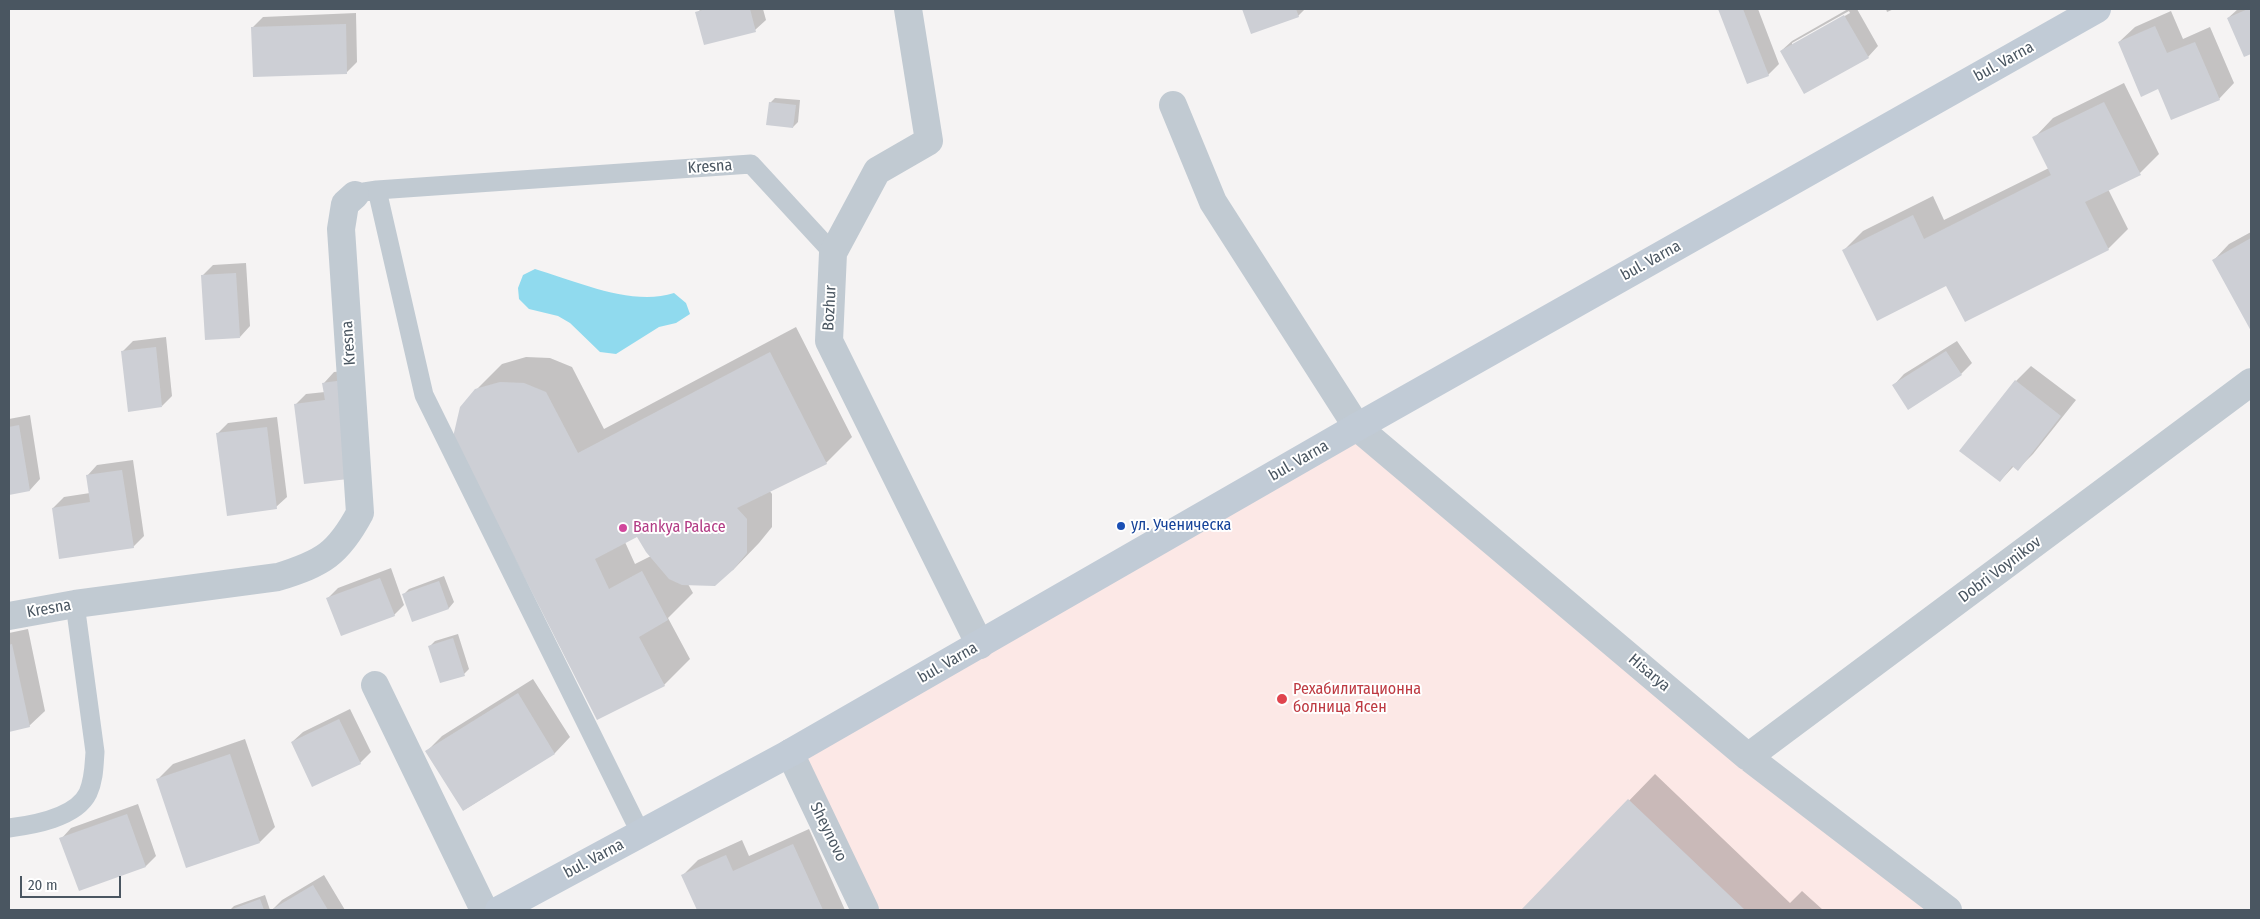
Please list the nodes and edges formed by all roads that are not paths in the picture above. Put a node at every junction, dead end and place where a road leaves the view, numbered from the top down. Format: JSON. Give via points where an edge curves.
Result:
{"nodes":[{"id":1,"x":908,"y":9,"type":"edge"},
{"id":2,"x":2097,"y":9,"type":"edge"},
{"id":3,"x":1173,"y":104,"type":"dead end"},
{"id":4,"x":366,"y":192,"type":"junction"},
{"id":5,"x":833,"y":253,"type":"junction"},
{"id":6,"x":2251,"y":382,"type":"edge"},
{"id":7,"x":1356,"y":428,"type":"junction"},
{"id":8,"x":74,"y":604,"type":"junction"},
{"id":9,"x":9,"y":616,"type":"edge"},
{"id":10,"x":980,"y":645,"type":"junction"},
{"id":11,"x":375,"y":685,"type":"dead end"},
{"id":12,"x":790,"y":753,"type":"junction"},
{"id":13,"x":1748,"y":757,"type":"junction"},
{"id":14,"x":9,"y":828,"type":"edge"},
{"id":15,"x":641,"y":834,"type":"junction"},
{"id":16,"x":484,"y":910,"type":"edge"},
{"id":17,"x":499,"y":910,"type":"edge"},
{"id":18,"x":865,"y":910,"type":"edge"},
{"id":19,"x":1948,"y":910,"type":"edge"}],
"edges":[{"from":1,"to":5,"type":"street","name":"Bozhur","via":[[929,141],[877,171]]},
{"from":2,"to":7,"type":"street","name":"bul. Varna"},
{"from":3,"to":7,"type":"street","name":"Hisarya","via":[[1213,202]]},
{"from":4,"to":5,"type":"lane","name":"Kresna","via":[[751,164]]},
{"from":4,"to":8,"type":"street","name":"Kresna","via":[[345,204],[342,229],[360,513],[346,539],[307,568],[278,577]]},
{"from":4,"to":15,"type":"lane","via":[[424,395]]},
{"from":5,"to":10,"type":"street","name":"Bozhur","via":[[828,341]]},
{"from":6,"to":13,"type":"street","name":"Dobri Voynikov"},
{"from":7,"to":10,"type":"street","name":"bul. Varna"},
{"from":7,"to":13,"type":"street","name":"Hisarya"},
{"from":8,"to":9,"type":"street","name":"Kresna"},
{"from":8,"to":14,"type":"lane","via":[[94,752],[94,774],[87,795],[71,810],[42,824]]},
{"from":10,"to":12,"type":"street","name":"bul. Varna"},
{"from":11,"to":16,"type":"street"},
{"from":12,"to":15,"type":"street","name":"bul. Varna"},
{"from":12,"to":18,"type":"street","name":"Sheynovo"},
{"from":13,"to":19,"type":"street","name":"Hisarya"},
{"from":15,"to":17,"type":"street","name":"bul. Varna"}]}
